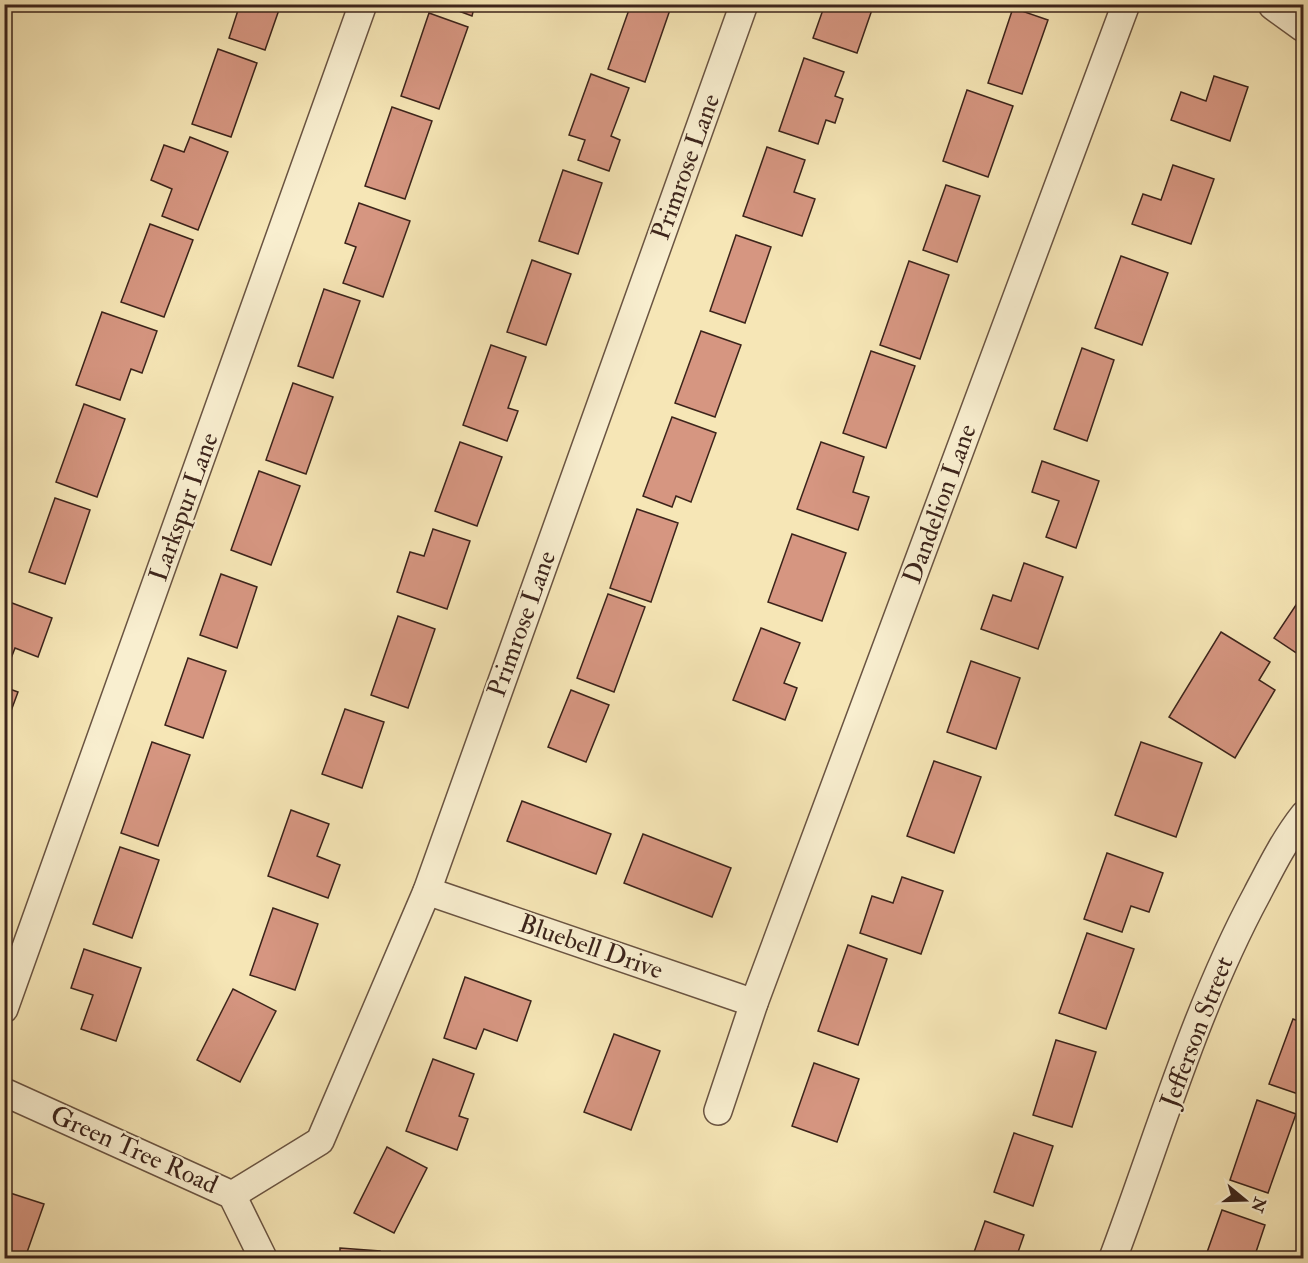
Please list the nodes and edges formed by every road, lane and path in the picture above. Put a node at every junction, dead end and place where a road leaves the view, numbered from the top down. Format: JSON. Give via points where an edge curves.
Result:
{"nodes":[{"id":1,"x":363,"y":4,"type":"edge"},
{"id":2,"x":744,"y":4,"type":"edge"},
{"id":3,"x":1126,"y":4,"type":"edge"},
{"id":4,"x":1275,"y":4,"type":"edge"},
{"id":5,"x":1304,"y":25,"type":"edge"},
{"id":6,"x":1304,"y":815,"type":"edge"},
{"id":7,"x":427,"y":891,"type":"junction"},
{"id":8,"x":754,"y":1003,"type":"junction"},
{"id":9,"x":4,"y":1009,"type":"edge"},
{"id":10,"x":4,"y":1092,"type":"edge"},
{"id":11,"x":717,"y":1111,"type":"dead end"},
{"id":12,"x":232,"y":1195,"type":"junction"},
{"id":13,"x":263,"y":1258,"type":"edge"},
{"id":14,"x":1113,"y":1258,"type":"edge"}],
"edges":[{"from":1,"to":9,"type":"street","name":"Larkspur Lane"},
{"from":2,"to":7,"type":"street","name":"Primrose Lane"},
{"from":3,"to":8,"type":"street","name":"Dandelion Lane"},
{"from":4,"to":5,"type":"street"},
{"from":6,"to":14,"type":"street","name":"Jefferson Street","via":[[1289,834],[1240,925],[1208,998]]},
{"from":7,"to":8,"type":"street","name":"Bluebell Drive"},
{"from":7,"to":12,"type":"street","name":"Primrose Lane","via":[[320,1140]]},
{"from":8,"to":11,"type":"street","name":"Dandelion Lane"},
{"from":10,"to":12,"type":"street","name":"Green Tree Road"},
{"from":12,"to":13,"type":"street","name":"Green Tree Road"}]}
